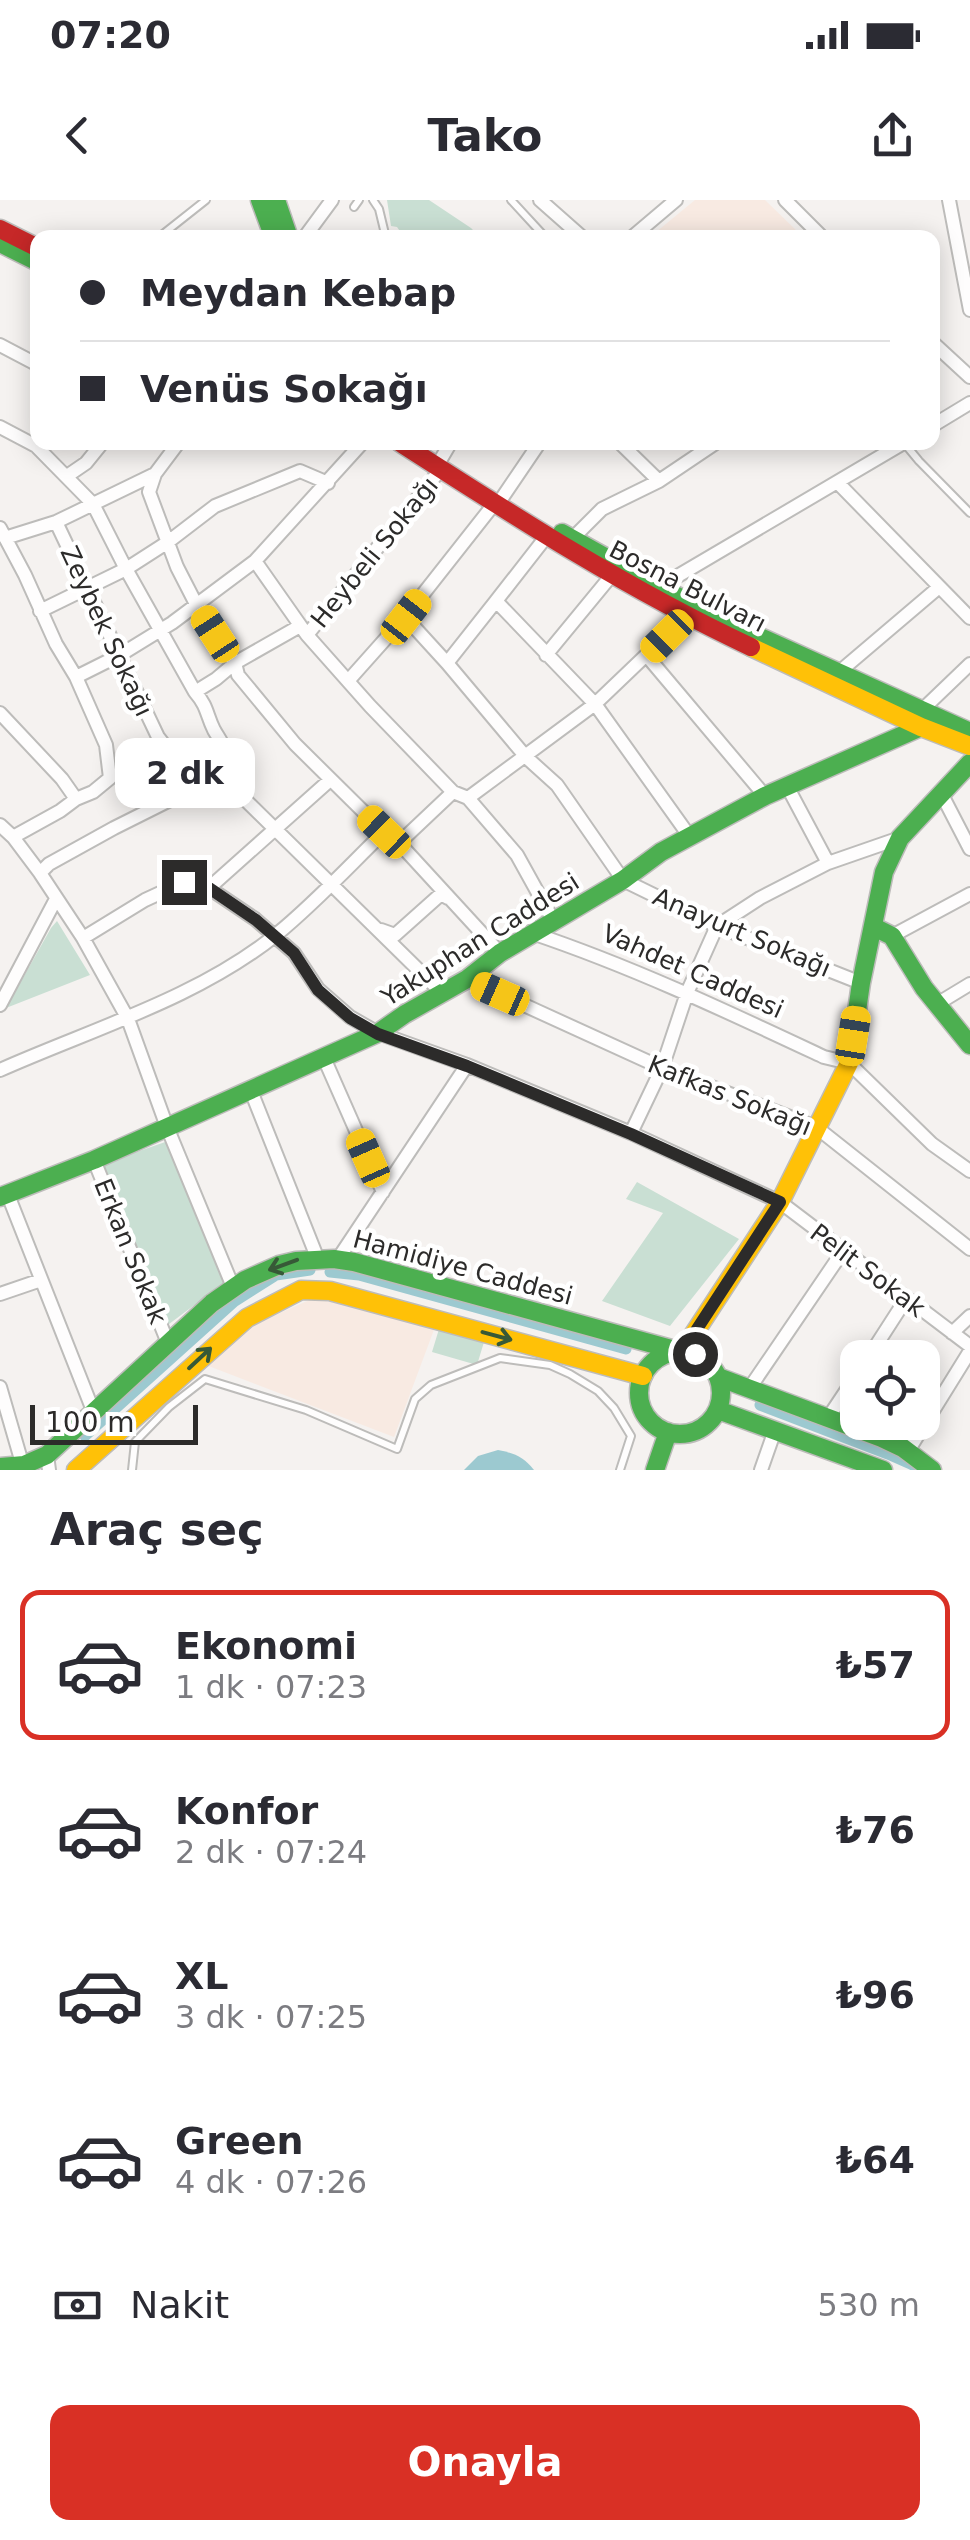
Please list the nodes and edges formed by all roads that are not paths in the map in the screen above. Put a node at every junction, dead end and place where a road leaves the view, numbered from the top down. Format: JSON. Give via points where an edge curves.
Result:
{"nodes":[{"id":1,"x":206,"y":200,"type":"edge"},
{"id":2,"x":260,"y":200,"type":"edge"},
{"id":3,"x":276,"y":200,"type":"edge"},
{"id":4,"x":332,"y":200,"type":"edge"},
{"id":5,"x":374,"y":200,"type":"edge"},
{"id":6,"x":512,"y":200,"type":"edge"},
{"id":7,"x":540,"y":200,"type":"edge"},
{"id":8,"x":784,"y":200,"type":"edge"},
{"id":9,"x":949,"y":200,"type":"edge"},
{"id":10,"x":665,"y":203,"type":"edge"},
{"id":11,"x":168,"y":230,"type":"edge"},
{"id":12,"x":271,"y":230,"type":"edge"},
{"id":13,"x":286,"y":230,"type":"edge"},
{"id":14,"x":310,"y":230,"type":"edge"},
{"id":15,"x":383,"y":230,"type":"edge"},
{"id":16,"x":539,"y":230,"type":"edge"},
{"id":17,"x":574,"y":230,"type":"edge"},
{"id":18,"x":638,"y":230,"type":"edge"},
{"id":19,"x":816,"y":230,"type":"edge"},
{"id":20,"x":1,"y":242,"type":"edge"},
{"id":21,"x":30,"y":247,"type":"edge"},
{"id":22,"x":30,"y":258,"type":"edge"},
{"id":23,"x":970,"y":310,"type":"edge"},
{"id":24,"x":0,"y":345,"type":"edge"},
{"id":25,"x":940,"y":350,"type":"edge"},
{"id":26,"x":30,"y":361,"type":"edge"},
{"id":27,"x":970,"y":378,"type":"edge"},
{"id":28,"x":970,"y":403,"type":"edge"},
{"id":29,"x":940,"y":421,"type":"edge"},
{"id":30,"x":0,"y":427,"type":"edge"},
{"id":31,"x":30,"y":443,"type":"edge"},
{"id":32,"x":40,"y":450,"type":"edge"},
{"id":33,"x":97,"y":450,"type":"edge"},
{"id":34,"x":173,"y":450,"type":"edge"},
{"id":35,"x":356,"y":450,"type":"edge"},
{"id":36,"x":534,"y":450,"type":"edge"},
{"id":37,"x":627,"y":450,"type":"edge"},
{"id":38,"x":705,"y":450,"type":"edge"},
{"id":39,"x":893,"y":450,"type":"edge"},
{"id":40,"x":910,"y":450,"type":"edge"},
{"id":41,"x":444,"y":457,"type":"edge"},
{"id":42,"x":155,"y":474,"type":"junction"},
{"id":43,"x":68,"y":476,"type":"junction"},
{"id":44,"x":659,"y":482,"type":"junction"},
{"id":45,"x":328,"y":483,"type":"junction"},
{"id":46,"x":838,"y":483,"type":"junction"},
{"id":47,"x":498,"y":501,"type":"junction"},
{"id":48,"x":93,"y":504,"type":"junction"},
{"id":49,"x":970,"y":512,"type":"edge"},
{"id":50,"x":56,"y":522,"type":"junction"},
{"id":51,"x":2,"y":533,"type":"edge"},
{"id":52,"x":546,"y":537,"type":"junction"},
{"id":53,"x":572,"y":539,"type":"junction"},
{"id":54,"x":168,"y":542,"type":"junction"},
{"id":55,"x":255,"y":561,"type":"junction"},
{"id":56,"x":126,"y":569,"type":"junction"},
{"id":57,"x":611,"y":576,"type":"junction"},
{"id":58,"x":659,"y":587,"type":"junction"},
{"id":59,"x":86,"y":588,"type":"junction"},
{"id":60,"x":938,"y":588,"type":"junction"},
{"id":61,"x":496,"y":601,"type":"junction"},
{"id":62,"x":196,"y":604,"type":"junction"},
{"id":63,"x":40,"y":611,"type":"junction"},
{"id":64,"x":686,"y":616,"type":"junction"},
{"id":65,"x":406,"y":617,"type":"junction"},
{"id":66,"x":970,"y":618,"type":"edge"},
{"id":67,"x":160,"y":629,"type":"junction"},
{"id":68,"x":303,"y":630,"type":"junction"},
{"id":69,"x":120,"y":654,"type":"junction"},
{"id":70,"x":546,"y":655,"type":"junction"},
{"id":71,"x":648,"y":656,"type":"junction"},
{"id":72,"x":234,"y":663,"type":"junction"},
{"id":73,"x":447,"y":663,"type":"junction"},
{"id":74,"x":970,"y":664,"type":"edge"},
{"id":75,"x":838,"y":673,"type":"junction"},
{"id":76,"x":76,"y":678,"type":"junction"},
{"id":77,"x":348,"y":681,"type":"junction"},
{"id":78,"x":195,"y":692,"type":"junction"},
{"id":79,"x":595,"y":704,"type":"junction"},
{"id":80,"x":0,"y":713,"type":"edge"},
{"id":81,"x":921,"y":719,"type":"junction"},
{"id":82,"x":970,"y":732,"type":"edge"},
{"id":83,"x":970,"y":746,"type":"edge"},
{"id":84,"x":526,"y":756,"type":"junction"},
{"id":85,"x":970,"y":763,"type":"edge"},
{"id":86,"x":220,"y":775,"type":"junction"},
{"id":87,"x":330,"y":780,"type":"junction"},
{"id":88,"x":196,"y":786,"type":"junction"},
{"id":89,"x":787,"y":786,"type":"junction"},
{"id":90,"x":454,"y":792,"type":"junction"},
{"id":91,"x":941,"y":793,"type":"junction"},
{"id":92,"x":766,"y":796,"type":"junction"},
{"id":93,"x":76,"y":798,"type":"junction"},
{"id":94,"x":468,"y":798,"type":"junction"},
{"id":95,"x":4,"y":830,"type":"edge"},
{"id":96,"x":274,"y":830,"type":"junction"},
{"id":97,"x":384,"y":832,"type":"junction"},
{"id":98,"x":690,"y":837,"type":"junction"},
{"id":99,"x":900,"y":838,"type":"junction"},
{"id":100,"x":399,"y":843,"type":"junction"},
{"id":101,"x":970,"y":850,"type":"edge"},
{"id":102,"x":828,"y":862,"type":"junction"},
{"id":103,"x":40,"y":874,"type":"junction"},
{"id":104,"x":624,"y":880,"type":"junction"},
{"id":105,"x":332,"y":883,"type":"junction"},
{"id":106,"x":209,"y":888,"type":"junction"},
{"id":107,"x":970,"y":894,"type":"edge"},
{"id":108,"x":56,"y":899,"type":"junction"},
{"id":109,"x":451,"y":899,"type":"junction"},
{"id":110,"x":553,"y":920,"type":"junction"},
{"id":111,"x":717,"y":926,"type":"junction"},
{"id":112,"x":374,"y":927,"type":"junction"},
{"id":113,"x":874,"y":927,"type":"junction"},
{"id":114,"x":532,"y":933,"type":"junction"},
{"id":115,"x":275,"y":936,"type":"junction"},
{"id":116,"x":892,"y":936,"type":"junction"},
{"id":117,"x":83,"y":938,"type":"junction"},
{"id":118,"x":500,"y":953,"type":"junction"},
{"id":119,"x":467,"y":980,"type":"junction"},
{"id":120,"x":861,"y":983,"type":"junction"},
{"id":121,"x":970,"y":984,"type":"edge"},
{"id":122,"x":442,"y":993,"type":"junction"},
{"id":123,"x":687,"y":994,"type":"junction"},
{"id":124,"x":937,"y":1004,"type":"junction"},
{"id":125,"x":0,"y":1005,"type":"edge"},
{"id":126,"x":128,"y":1020,"type":"junction"},
{"id":127,"x":378,"y":1034,"type":"junction"},
{"id":128,"x":970,"y":1044,"type":"edge"},
{"id":129,"x":324,"y":1058,"type":"junction"},
{"id":130,"x":848,"y":1063,"type":"junction"},
{"id":131,"x":467,"y":1066,"type":"junction"},
{"id":132,"x":662,"y":1068,"type":"junction"},
{"id":133,"x":0,"y":1070,"type":"edge"},
{"id":134,"x":252,"y":1091,"type":"junction"},
{"id":135,"x":167,"y":1127,"type":"junction"},
{"id":136,"x":816,"y":1128,"type":"junction"},
{"id":137,"x":631,"y":1134,"type":"junction"},
{"id":138,"x":94,"y":1160,"type":"junction"},
{"id":139,"x":970,"y":1171,"type":"edge"},
{"id":140,"x":383,"y":1192,"type":"junction"},
{"id":141,"x":4,"y":1196,"type":"edge"},
{"id":142,"x":780,"y":1202,"type":"junction"},
{"id":143,"x":970,"y":1250,"type":"edge"},
{"id":144,"x":843,"y":1251,"type":"junction"},
{"id":145,"x":317,"y":1258,"type":"junction"},
{"id":146,"x":338,"y":1259,"type":"junction"},
{"id":147,"x":41,"y":1280,"type":"junction"},
{"id":148,"x":233,"y":1287,"type":"junction"},
{"id":149,"x":324,"y":1290,"type":"junction"},
{"id":150,"x":0,"y":1294,"type":"edge"},
{"id":151,"x":906,"y":1299,"type":"junction"},
{"id":152,"x":970,"y":1316,"type":"edge"},
{"id":153,"x":952,"y":1332,"type":"junction"},
{"id":154,"x":880,"y":1340,"type":"edge"},
{"id":155,"x":168,"y":1342,"type":"junction"},
{"id":156,"x":970,"y":1348,"type":"edge"},
{"id":157,"x":682,"y":1352,"type":"junction"},
{"id":158,"x":643,"y":1376,"type":"junction"},
{"id":159,"x":718,"y":1377,"type":"junction"},
{"id":160,"x":0,"y":1387,"type":"edge"},
{"id":161,"x":749,"y":1389,"type":"junction"},
{"id":162,"x":840,"y":1400,"type":"edge"},
{"id":163,"x":718,"y":1410,"type":"junction"},
{"id":164,"x":94,"y":1414,"type":"junction"},
{"id":165,"x":828,"y":1418,"type":"junction"},
{"id":166,"x":775,"y":1430,"type":"junction"},
{"id":167,"x":668,"y":1432,"type":"junction"},
{"id":168,"x":908,"y":1451,"type":"junction"},
{"id":169,"x":48,"y":1462,"type":"edge"},
{"id":170,"x":860,"y":1465,"type":"edge"},
{"id":171,"x":0,"y":1467,"type":"edge"},
{"id":172,"x":24,"y":1468,"type":"edge"},
{"id":173,"x":76,"y":1470,"type":"edge"},
{"id":174,"x":132,"y":1470,"type":"edge"},
{"id":175,"x":620,"y":1470,"type":"edge"},
{"id":176,"x":656,"y":1470,"type":"edge"},
{"id":177,"x":762,"y":1470,"type":"edge"},
{"id":178,"x":883,"y":1470,"type":"edge"},
{"id":179,"x":932,"y":1470,"type":"edge"}],
"edges":[{"from":1,"to":11,"type":"lane"},
{"from":2,"to":12,"type":"street"},
{"from":3,"to":13,"type":"street"},
{"from":4,"to":14,"type":"street"},
{"from":5,"to":15,"type":"lane"},
{"from":6,"to":16,"type":"lane"},
{"from":7,"to":17,"type":"street"},
{"from":8,"to":19,"type":"street"},
{"from":9,"to":23,"type":"street"},
{"from":10,"to":18,"type":"street"},
{"from":20,"to":21,"type":"street"},
{"from":20,"to":22,"type":"street"},
{"from":24,"to":26,"type":"street"},
{"from":25,"to":27,"type":"street"},
{"from":28,"to":29,"type":"street"},
{"from":30,"to":31,"type":"street"},
{"from":32,"to":43,"type":"street"},
{"from":33,"to":43,"type":"street"},
{"from":34,"to":42,"type":"street"},
{"from":35,"to":45,"type":"street"},
{"from":36,"to":47,"type":"street"},
{"from":37,"to":44,"type":"street"},
{"from":38,"to":44,"type":"street"},
{"from":39,"to":46,"type":"street"},
{"from":40,"to":49,"type":"lane"},
{"from":41,"to":47,"type":"street","name":"Bosna Bulvarı"},
{"from":41,"to":68,"type":"street","name":"Heybeli Sokağı"},
{"from":42,"to":48,"type":"street"},
{"from":42,"to":54,"type":"street","via":[[149,492]]},
{"from":43,"to":48,"type":"street"},
{"from":44,"to":53,"type":"street","via":[[602,509]]},
{"from":45,"to":54,"type":"street","via":[[300,471],[215,506]]},
{"from":45,"to":55,"type":"street"},
{"from":46,"to":58,"type":"street"},
{"from":46,"to":60,"type":"street"},
{"from":47,"to":52,"type":"street","name":"Bosna Bulvarı"},
{"from":47,"to":53,"type":"street","name":"Bosna Bulvarı"},
{"from":47,"to":65,"type":"street"},
{"from":48,"to":50,"type":"street"},
{"from":48,"to":56,"type":"street"},
{"from":50,"to":51,"type":"street"},
{"from":50,"to":59,"type":"street","name":"Zeybek Sokağı"},
{"from":51,"to":63,"type":"street"},
{"from":52,"to":57,"type":"street","name":"Bosna Bulvarı"},
{"from":52,"to":61,"type":"street"},
{"from":53,"to":58,"type":"street","name":"Bosna Bulvarı"},
{"from":54,"to":56,"type":"street"},
{"from":54,"to":62,"type":"street"},
{"from":55,"to":62,"type":"street"},
{"from":55,"to":68,"type":"street"},
{"from":56,"to":59,"type":"street"},
{"from":56,"to":67,"type":"street"},
{"from":57,"to":64,"type":"street","name":"Bosna Bulvarı"},
{"from":57,"to":70,"type":"street"},
{"from":58,"to":75,"type":"street","name":"Bosna Bulvarı"},
{"from":59,"to":63,"type":"street"},
{"from":59,"to":69,"type":"street","name":"Zeybek Sokağı"},
{"from":60,"to":66,"type":"street"},
{"from":60,"to":75,"type":"street"},
{"from":61,"to":70,"type":"street"},
{"from":61,"to":73,"type":"street"},
{"from":62,"to":67,"type":"street"},
{"from":62,"to":72,"type":"street"},
{"from":63,"to":76,"type":"street"},
{"from":64,"to":71,"type":"street"},
{"from":64,"to":81,"type":"street","name":"Bosna Bulvarı"},
{"from":65,"to":73,"type":"street"},
{"from":65,"to":77,"type":"street"},
{"from":67,"to":69,"type":"street"},
{"from":67,"to":78,"type":"street"},
{"from":68,"to":72,"type":"street"},
{"from":68,"to":77,"type":"street"},
{"from":69,"to":76,"type":"street"},
{"from":69,"to":88,"type":"street","name":"Zeybek Sokağı","via":[[158,737]]},
{"from":70,"to":79,"type":"street"},
{"from":71,"to":79,"type":"street"},
{"from":71,"to":92,"type":"street"},
{"from":72,"to":78,"type":"street"},
{"from":72,"to":87,"type":"street"},
{"from":73,"to":84,"type":"street"},
{"from":74,"to":81,"type":"street"},
{"from":75,"to":81,"type":"street","name":"Bosna Bulvarı"},
{"from":76,"to":93,"type":"street","via":[[106,745],[110,778]]},
{"from":77,"to":90,"type":"street"},
{"from":78,"to":86,"type":"street","via":[[224,743]]},
{"from":79,"to":84,"type":"street"},
{"from":79,"to":98,"type":"street"},
{"from":80,"to":93,"type":"street"},
{"from":81,"to":82,"type":"street","name":"Bosna Bulvarı"},
{"from":81,"to":83,"type":"street","name":"Bosna Bulvarı"},
{"from":81,"to":89,"type":"street","name":"Yakuphan Caddesi"},
{"from":84,"to":94,"type":"street"},
{"from":84,"to":104,"type":"street","via":[[557,785]]},
{"from":85,"to":91,"type":"street"},
{"from":86,"to":88,"type":"street"},
{"from":86,"to":96,"type":"street"},
{"from":87,"to":96,"type":"street"},
{"from":87,"to":97,"type":"street"},
{"from":88,"to":103,"type":"street"},
{"from":89,"to":92,"type":"street","name":"Yakuphan Caddesi"},
{"from":89,"to":102,"type":"street"},
{"from":90,"to":94,"type":"street"},
{"from":90,"to":100,"type":"street"},
{"from":91,"to":99,"type":"street"},
{"from":91,"to":101,"type":"street"},
{"from":92,"to":98,"type":"street","name":"Yakuphan Caddesi"},
{"from":93,"to":95,"type":"street"},
{"from":94,"to":110,"type":"street","via":[[517,855]]},
{"from":95,"to":103,"type":"street"},
{"from":96,"to":105,"type":"street"},
{"from":96,"to":106,"type":"street"},
{"from":97,"to":100,"type":"street"},
{"from":97,"to":105,"type":"street"},
{"from":98,"to":104,"type":"street","name":"Yakuphan Caddesi"},
{"from":99,"to":102,"type":"street"},
{"from":99,"to":113,"type":"street","via":[[884,872]]},
{"from":100,"to":109,"type":"street"},
{"from":102,"to":111,"type":"street"},
{"from":103,"to":108,"type":"street"},
{"from":104,"to":110,"type":"street","name":"Yakuphan Caddesi"},
{"from":104,"to":111,"type":"street","name":"Anayurt Sokağı"},
{"from":105,"to":112,"type":"street"},
{"from":105,"to":115,"type":"street"},
{"from":106,"to":115,"type":"street","name":"Pelit Sokak"},
{"from":106,"to":117,"type":"street","via":[[184,882]]},
{"from":107,"to":116,"type":"street"},
{"from":108,"to":117,"type":"street"},
{"from":108,"to":125,"type":"street"},
{"from":109,"to":112,"type":"street","via":[[441,894],[396,935]]},
{"from":109,"to":118,"type":"street"},
{"from":110,"to":114,"type":"street","name":"Yakuphan Caddesi"},
{"from":111,"to":120,"type":"street","name":"Anayurt Sokağı"},
{"from":111,"to":123,"type":"street"},
{"from":112,"to":122,"type":"street"},
{"from":113,"to":116,"type":"street"},
{"from":113,"to":120,"type":"street"},
{"from":114,"to":118,"type":"street","name":"Yakuphan Caddesi"},
{"from":114,"to":123,"type":"street","name":"Vahdet Caddesi"},
{"from":115,"to":126,"type":"street"},
{"from":115,"to":127,"type":"street","name":"Pelit Sokak","via":[[318,990]]},
{"from":116,"to":124,"type":"street"},
{"from":117,"to":126,"type":"street"},
{"from":118,"to":119,"type":"street","name":"Yakuphan Caddesi"},
{"from":119,"to":122,"type":"street","name":"Yakuphan Caddesi"},
{"from":119,"to":132,"type":"street","name":"Kafkas Sokağı"},
{"from":120,"to":130,"type":"street"},
{"from":121,"to":124,"type":"street"},
{"from":122,"to":127,"type":"street","name":"Yakuphan Caddesi"},
{"from":123,"to":130,"type":"street","name":"Vahdet Caddesi"},
{"from":123,"to":132,"type":"street"},
{"from":124,"to":128,"type":"street"},
{"from":126,"to":133,"type":"street"},
{"from":126,"to":135,"type":"street"},
{"from":127,"to":129,"type":"street","name":"Yakuphan Caddesi"},
{"from":127,"to":131,"type":"street","name":"Pelit Sokak"},
{"from":129,"to":134,"type":"street","name":"Yakuphan Caddesi"},
{"from":129,"to":140,"type":"street"},
{"from":130,"to":136,"type":"street"},
{"from":130,"to":139,"type":"street","name":"Vahdet Caddesi"},
{"from":131,"to":137,"type":"street","name":"Pelit Sokak"},
{"from":131,"to":140,"type":"street"},
{"from":132,"to":136,"type":"street","name":"Kafkas Sokağı"},
{"from":132,"to":137,"type":"street"},
{"from":134,"to":135,"type":"street","name":"Yakuphan Caddesi"},
{"from":134,"to":145,"type":"street"},
{"from":135,"to":138,"type":"street","name":"Yakuphan Caddesi"},
{"from":135,"to":148,"type":"street"},
{"from":136,"to":142,"type":"street"},
{"from":136,"to":143,"type":"street","name":"Kafkas Sokağı"},
{"from":137,"to":142,"type":"street","name":"Pelit Sokak"},
{"from":138,"to":141,"type":"street","name":"Yakuphan Caddesi"},
{"from":138,"to":155,"type":"street","name":"Erkan Sokak"},
{"from":140,"to":146,"type":"street"},
{"from":141,"to":147,"type":"street"},
{"from":142,"to":144,"type":"street","name":"Pelit Sokak"},
{"from":142,"to":157,"type":"street"},
{"from":144,"to":151,"type":"street","name":"Pelit Sokak"},
{"from":144,"to":161,"type":"street"},
{"from":145,"to":146,"type":"street","name":"Hamidiye Caddesi"},
{"from":145,"to":148,"type":"street","name":"Hamidiye Caddesi","one_way":true,"via":[[296,1259]]},
{"from":145,"to":149,"type":"street"},
{"from":146,"to":157,"type":"street","name":"Hamidiye Caddesi"},
{"from":147,"to":150,"type":"street"},
{"from":147,"to":164,"type":"street"},
{"from":148,"to":155,"type":"street","name":"Hamidiye Caddesi"},
{"from":149,"to":158,"type":"street","one_way":true},
{"from":173,"to":149,"type":"street","one_way":true,"via":[[234,1327],[301,1290]]},
{"from":151,"to":153,"type":"street","name":"Pelit Sokak"},
{"from":151,"to":154,"type":"street"},
{"from":152,"to":153,"type":"street"},
{"from":153,"to":156,"type":"street","name":"Pelit Sokak"},
{"from":155,"to":164,"type":"street","name":"Hamidiye Caddesi"},
{"from":156,"to":168,"type":"street"},
{"from":157,"to":158,"type":"street","via":[[659,1358]]},
{"from":157,"to":159,"type":"street","via":[[707,1361]]},
{"from":158,"to":167,"type":"street","via":[[643,1410]]},
{"from":159,"to":161,"type":"street"},
{"from":159,"to":163,"type":"street"},
{"from":160,"to":172,"type":"street"},
{"from":161,"to":165,"type":"street"},
{"from":162,"to":165,"type":"street"},
{"from":163,"to":166,"type":"street"},
{"from":163,"to":167,"type":"street","via":[[703,1428]]},
{"from":164,"to":169,"type":"street","name":"Hamidiye Caddesi"},
{"from":165,"to":168,"type":"street"},
{"from":166,"to":170,"type":"street"},
{"from":166,"to":177,"type":"street"},
{"from":167,"to":176,"type":"street"},
{"from":168,"to":179,"type":"street"},
{"from":169,"to":172,"type":"street","name":"Hamidiye Caddesi"},
{"from":170,"to":178,"type":"street"},
{"from":171,"to":172,"type":"street","name":"Hamidiye Caddesi"},
{"from":174,"to":175,"type":"lane","via":[[135,1442],[206,1378],[397,1449],[415,1399],[431,1385],[500,1358],[550,1365],[598,1391],[631,1436]]}]}
